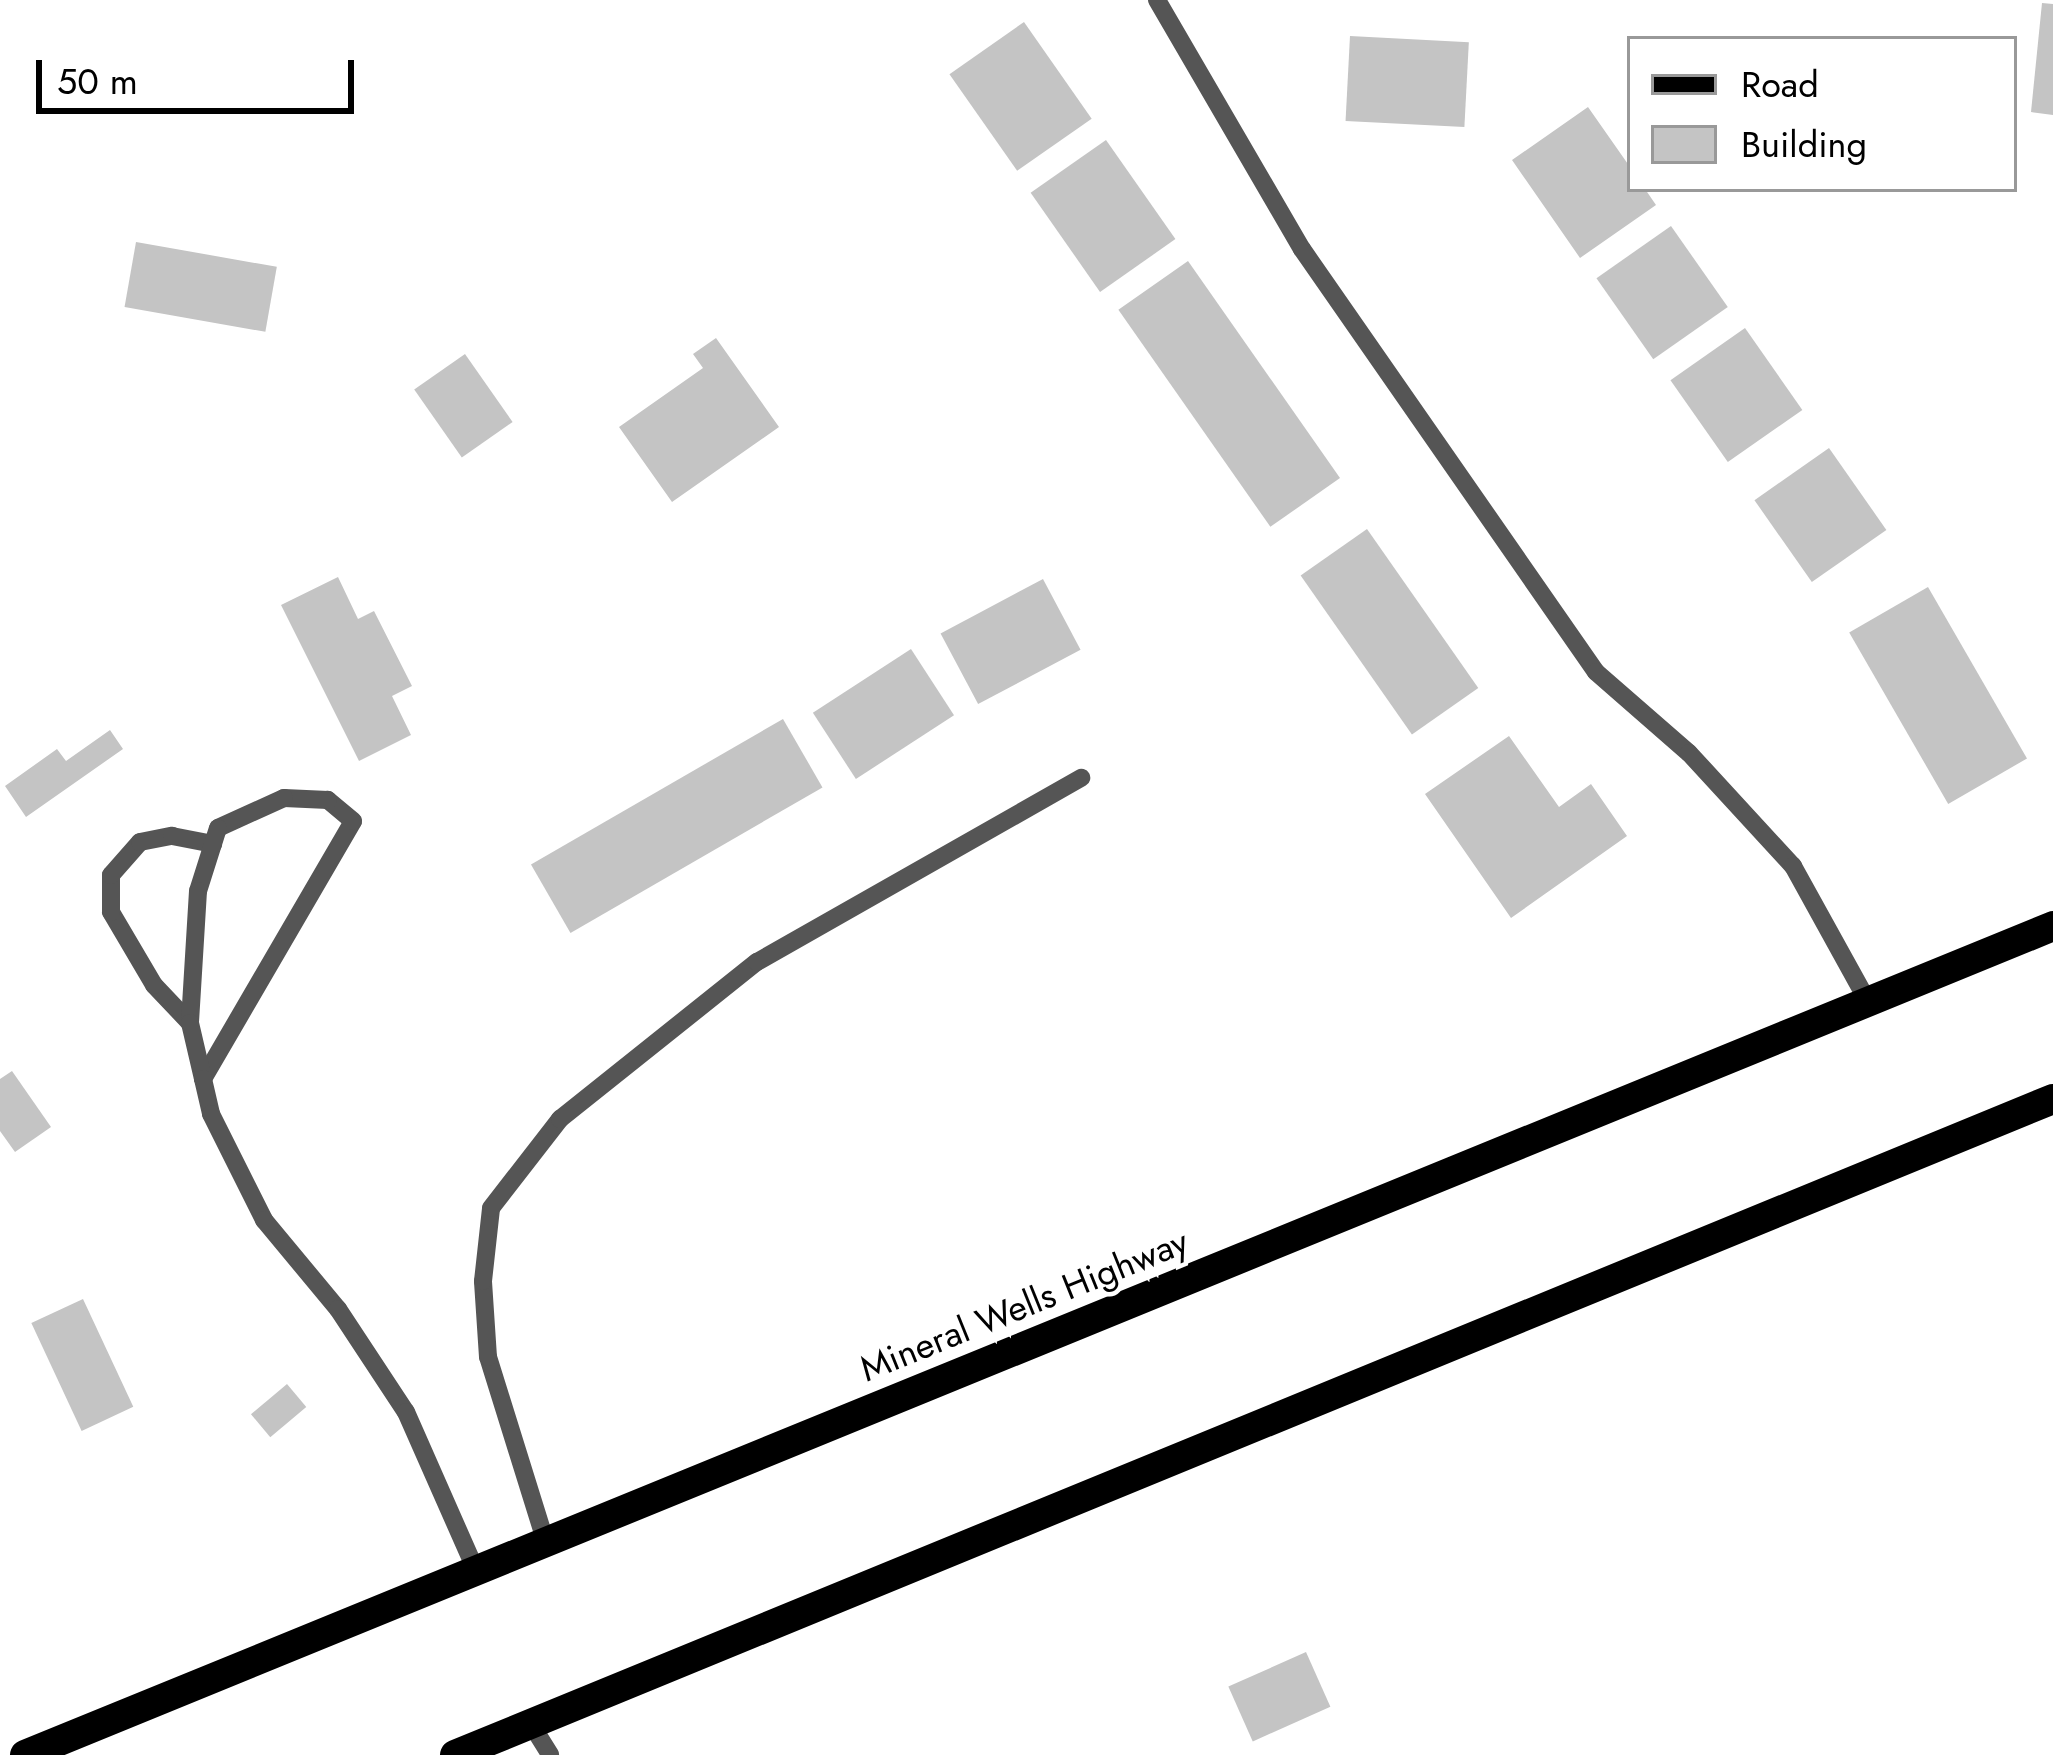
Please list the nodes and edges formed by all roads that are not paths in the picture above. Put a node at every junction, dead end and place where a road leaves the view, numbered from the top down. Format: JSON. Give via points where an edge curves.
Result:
{"nodes":[{"id":1,"x":1156,"y":0,"type":"edge"},
{"id":2,"x":1081,"y":778,"type":"dead end"},
{"id":3,"x":213,"y":844,"type":"junction"},
{"id":4,"x":2053,"y":926,"type":"edge"},
{"id":5,"x":1868,"y":1002,"type":"junction"},
{"id":6,"x":190,"y":1023,"type":"junction"},
{"id":7,"x":203,"y":1079,"type":"junction"},
{"id":8,"x":2053,"y":1100,"type":"edge"},
{"id":9,"x":546,"y":1543,"type":"junction"},
{"id":10,"x":476,"y":1571,"type":"junction"},
{"id":11,"x":531,"y":1724,"type":"junction"},
{"id":12,"x":25,"y":1755,"type":"edge"},
{"id":13,"x":455,"y":1755,"type":"edge"},
{"id":14,"x":550,"y":1755,"type":"edge"}],
"edges":[{"from":1,"to":5,"type":"lane","via":[[1302,249],[1596,672],[1689,753],[1793,866]]},
{"from":2,"to":9,"type":"lane","via":[[757,962],[560,1120],[491,1208],[483,1281],[488,1358]]},
{"from":3,"to":6,"type":"lane","via":[[198,891]]},
{"from":3,"to":6,"type":"lane","via":[[172,836],[140,842],[111,874],[111,912],[154,985]]},
{"from":3,"to":7,"type":"lane","via":[[218,828],[284,798],[328,800],[353,821]]},
{"from":4,"to":5,"type":"main road","name":"Mineral Wells Highway"},
{"from":5,"to":9,"type":"main road","name":"Mineral Wells Highway"},
{"from":6,"to":7,"type":"lane"},
{"from":7,"to":10,"type":"lane","via":[[264,1220],[338,1309],[406,1412]]},
{"from":8,"to":11,"type":"main road"},
{"from":9,"to":10,"type":"main road","name":"Mineral Wells Highway"},
{"from":10,"to":12,"type":"main road","name":"Mineral Wells Highway"},
{"from":11,"to":13,"type":"main road"},
{"from":11,"to":14,"type":"lane"}]}
